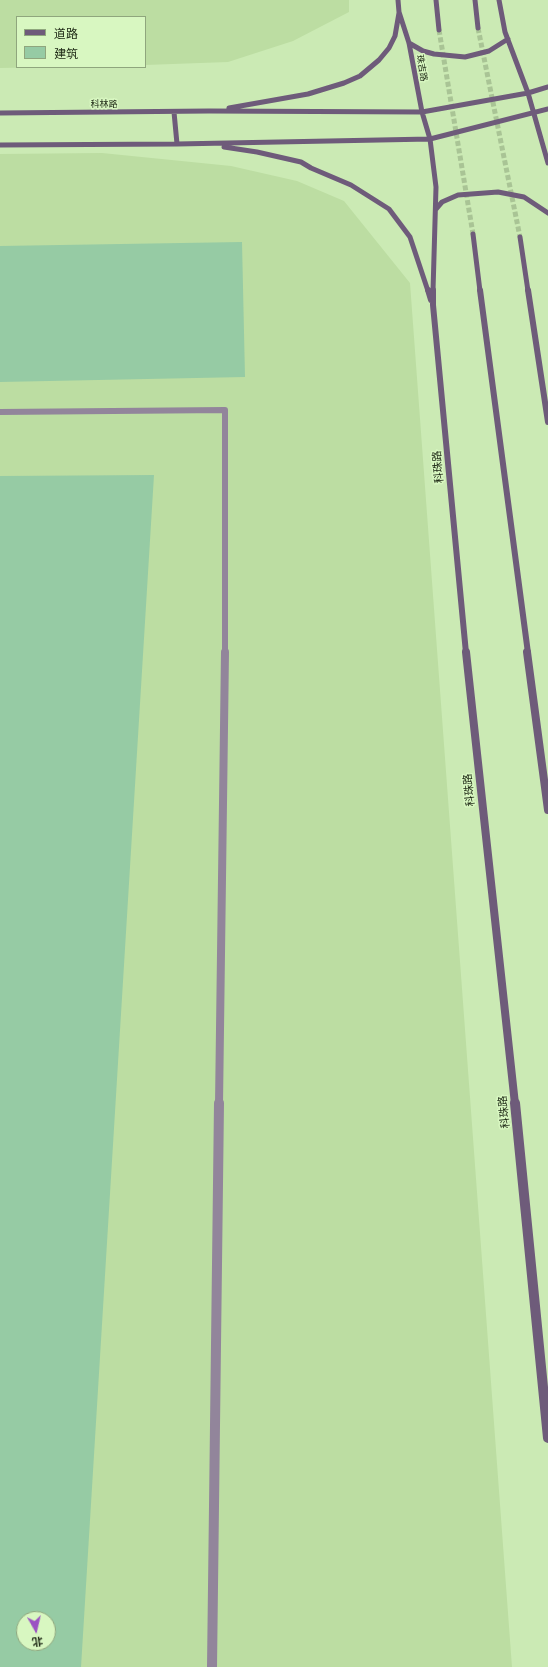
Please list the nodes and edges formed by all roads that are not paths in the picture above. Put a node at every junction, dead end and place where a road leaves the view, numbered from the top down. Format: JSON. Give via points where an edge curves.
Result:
{"nodes":[{"id":1,"x":398,"y":0,"type":"edge"},
{"id":2,"x":436,"y":0,"type":"edge"},
{"id":3,"x":475,"y":0,"type":"edge"},
{"id":4,"x":499,"y":0,"type":"edge"},
{"id":5,"x":399,"y":12,"type":"junction"},
{"id":6,"x":478,"y":28,"type":"tunnel mouth"},
{"id":7,"x":439,"y":30,"type":"tunnel mouth"},
{"id":8,"x":508,"y":39,"type":"junction"},
{"id":9,"x":409,"y":42,"type":"junction"},
{"id":10,"x":548,"y":87,"type":"edge"},
{"id":11,"x":528,"y":93,"type":"junction"},
{"id":12,"x":548,"y":109,"type":"edge"},
{"id":13,"x":209,"y":111,"type":"junction"},
{"id":14,"x":174,"y":112,"type":"junction"},
{"id":15,"x":422,"y":112,"type":"junction"},
{"id":16,"x":0,"y":113,"type":"edge"},
{"id":17,"x":533,"y":114,"type":"junction"},
{"id":18,"x":430,"y":139,"type":"junction"},
{"id":19,"x":177,"y":144,"type":"junction"},
{"id":20,"x":198,"y":144,"type":"junction"},
{"id":21,"x":0,"y":145,"type":"edge"},
{"id":22,"x":548,"y":163,"type":"edge"},
{"id":23,"x":436,"y":209,"type":"junction"},
{"id":24,"x":548,"y":213,"type":"edge"},
{"id":25,"x":473,"y":234,"type":"tunnel mouth"},
{"id":26,"x":520,"y":237,"type":"tunnel mouth"},
{"id":27,"x":433,"y":305,"type":"junction"},
{"id":28,"x":0,"y":412,"type":"edge"},
{"id":29,"x":548,"y":422,"type":"edge"},
{"id":30,"x":548,"y":810,"type":"edge"},
{"id":31,"x":548,"y":1438,"type":"edge"},
{"id":32,"x":212,"y":1667,"type":"edge"}],
"edges":[{"from":1,"to":5,"type":"main road","name":"珠吉路"},
{"from":2,"to":7,"type":"main road"},
{"from":3,"to":6,"type":"main road"},
{"from":4,"to":8,"type":"main road"},
{"from":5,"to":9,"type":"main road","name":"珠吉路"},
{"from":5,"to":13,"type":"main road","via":[[395,36],[389,48],[360,76],[308,94]]},
{"from":8,"to":9,"type":"main road","via":[[490,51],[465,57],[434,54],[423,51]]},
{"from":8,"to":11,"type":"main road"},
{"from":9,"to":15,"type":"main road","name":"珠吉路"},
{"from":10,"to":11,"type":"main road"},
{"from":11,"to":15,"type":"main road"},
{"from":11,"to":17,"type":"main road"},
{"from":12,"to":17,"type":"main road"},
{"from":13,"to":14,"type":"main road","name":"科林路"},
{"from":13,"to":15,"type":"main road"},
{"from":14,"to":16,"type":"main road","name":"科林路"},
{"from":14,"to":19,"type":"main road"},
{"from":15,"to":18,"type":"main road","name":"珠吉路"},
{"from":17,"to":18,"type":"main road"},
{"from":17,"to":22,"type":"main road"},
{"from":18,"to":20,"type":"main road"},
{"from":18,"to":23,"type":"main road","name":"科珠路"},
{"from":19,"to":20,"type":"main road"},
{"from":19,"to":21,"type":"main road"},
{"from":20,"to":27,"type":"main road","via":[[257,152],[301,162],[351,185],[388,209],[410,237]]},
{"from":23,"to":24,"type":"main road","via":[[442,202],[458,195],[498,192],[524,198]]},
{"from":23,"to":27,"type":"main road","name":"科珠路"},
{"from":25,"to":30,"type":"main road"},
{"from":26,"to":29,"type":"main road"},
{"from":27,"to":31,"type":"main road","name":"科珠路","via":[[469,687],[516,1113]]},
{"from":28,"to":32,"type":"lane","via":[[225,410],[225,648]]}]}
